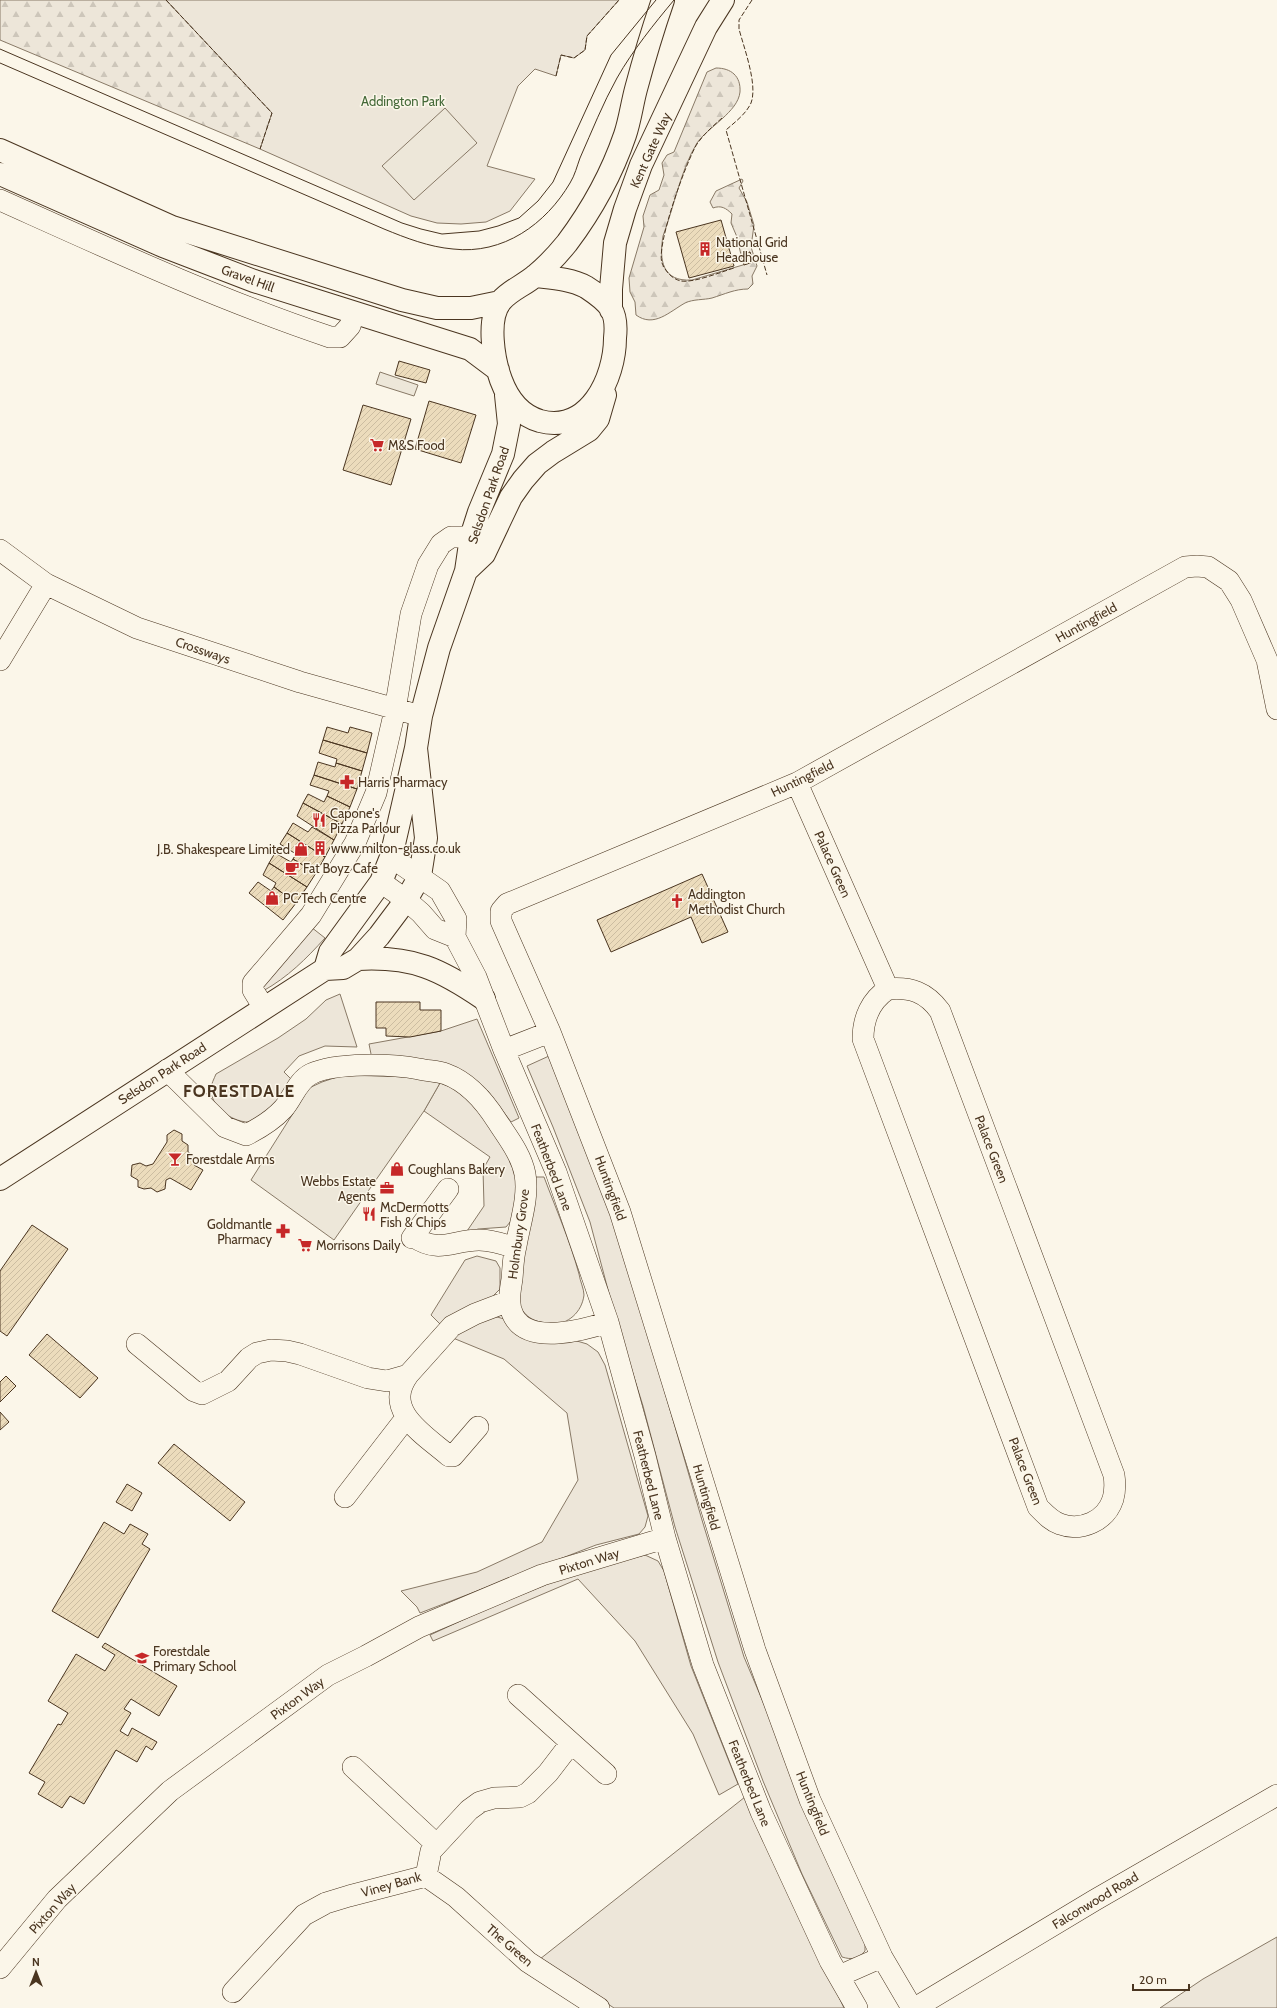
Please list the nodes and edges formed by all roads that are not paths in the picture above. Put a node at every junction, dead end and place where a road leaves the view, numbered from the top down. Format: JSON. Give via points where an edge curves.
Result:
{"nodes":[{"id":1,"x":663,"y":0,"type":"edge"},
{"id":2,"x":723,"y":0,"type":"edge"},
{"id":3,"x":0,"y":150,"type":"edge"},
{"id":4,"x":0,"y":174,"type":"edge"},
{"id":5,"x":0,"y":200,"type":"edge"},
{"id":6,"x":536,"y":276,"type":"junction"},
{"id":7,"x":500,"y":302,"type":"junction"},
{"id":8,"x":612,"y":310,"type":"junction"},
{"id":9,"x":352,"y":319,"type":"junction"},
{"id":10,"x":498,"y":370,"type":"junction"},
{"id":11,"x":608,"y":380,"type":"junction"},
{"id":12,"x":506,"y":395,"type":"junction"},
{"id":13,"x":471,"y":537,"type":"junction"},
{"id":14,"x":0,"y":550,"type":"edge"},
{"id":15,"x":466,"y":571,"type":"junction"},
{"id":16,"x":46,"y":584,"type":"junction"},
{"id":17,"x":0,"y":660,"type":"edge"},
{"id":18,"x":1277,"y":709,"type":"edge"},
{"id":19,"x":395,"y":710,"type":"junction"},
{"id":20,"x":421,"y":716,"type":"junction"},
{"id":21,"x":416,"y":748,"type":"junction"},
{"id":22,"x":797,"y":783,"type":"junction"},
{"id":23,"x":391,"y":857,"type":"junction"},
{"id":24,"x":420,"y":876,"type":"junction"},
{"id":25,"x":381,"y":882,"type":"junction"},
{"id":26,"x":406,"y":900,"type":"junction"},
{"id":27,"x":455,"y":937,"type":"junction"},
{"id":28,"x":358,"y":959,"type":"junction"},
{"id":29,"x":325,"y":970,"type":"junction"},
{"id":30,"x":888,"y":990,"type":"junction"},
{"id":31,"x":484,"y":999,"type":"junction"},
{"id":32,"x":264,"y":1008,"type":"junction"},
{"id":33,"x":550,"y":1032,"type":"junction"},
{"id":34,"x":504,"y":1050,"type":"junction"},
{"id":35,"x":167,"y":1070,"type":"junction"},
{"id":36,"x":0,"y":1179,"type":"edge"},
{"id":37,"x":448,"y":1189,"type":"dead end"},
{"id":38,"x":515,"y":1248,"type":"junction"},
{"id":39,"x":509,"y":1301,"type":"junction"},
{"id":40,"x":608,"y":1322,"type":"junction"},
{"id":41,"x":137,"y":1344,"type":"dead end"},
{"id":42,"x":408,"y":1375,"type":"junction"},
{"id":43,"x":406,"y":1418,"type":"junction"},
{"id":44,"x":478,"y":1427,"type":"dead end"},
{"id":45,"x":345,"y":1497,"type":"dead end"},
{"id":46,"x":665,"y":1538,"type":"junction"},
{"id":47,"x":518,"y":1695,"type":"dead end"},
{"id":48,"x":571,"y":1743,"type":"junction"},
{"id":49,"x":353,"y":1767,"type":"dead end"},
{"id":50,"x":606,"y":1774,"type":"dead end"},
{"id":51,"x":1277,"y":1795,"type":"edge"},
{"id":52,"x":436,"y":1844,"type":"junction"},
{"id":53,"x":426,"y":1876,"type":"junction"},
{"id":54,"x":882,"y":1957,"type":"junction"},
{"id":55,"x":0,"y":1968,"type":"edge"},
{"id":56,"x":839,"y":1976,"type":"junction"},
{"id":57,"x":233,"y":1992,"type":"dead end"},
{"id":58,"x":599,"y":2008,"type":"edge"},
{"id":59,"x":857,"y":2008,"type":"edge"},
{"id":60,"x":912,"y":2008,"type":"edge"},
{"id":61,"x":915,"y":2008,"type":"edge"}],
"edges":[{"from":1,"to":6,"type":"main road","via":[[625,135],[610,172],[566,243]]},
{"from":2,"to":8,"type":"main road","name":"Kent Gate Way","via":[[706,27],[641,165],[625,209],[615,243]]},
{"from":3,"to":7,"type":"main road","name":"Gravel Hill","via":[[172,227],[402,300],[437,308],[471,308]]},
{"from":4,"to":9,"type":"main road","name":"Gravel Hill","via":[[163,246]]},
{"from":5,"to":9,"type":"street","name":"Gravel Hill","via":[[164,274],[271,317],[330,337],[340,337]]},
{"from":6,"to":7,"type":"main road"},
{"from":6,"to":8,"type":"main road","via":[[577,283],[600,297]]},
{"from":7,"to":10,"type":"main road","via":[[492,326]]},
{"from":8,"to":11,"type":"main road","via":[[615,322],[615,351]]},
{"from":9,"to":10,"type":"main road","name":"Gravel Hill","via":[[470,349]]},
{"from":10,"to":12,"type":"main road"},
{"from":11,"to":12,"type":"main road","via":[[588,408],[576,418],[564,422],[548,423],[529,418]]},
{"from":11,"to":15,"type":"main road","name":"Selsdon Park Road","via":[[598,419],[589,430],[538,464],[523,480],[502,513],[484,554]]},
{"from":12,"to":13,"type":"main road","name":"Selsdon Park Road","via":[[508,428],[503,454]]},
{"from":13,"to":15,"type":"main road","name":"Selsdon Park Road"},
{"from":13,"to":19,"type":"street","via":[[451,537],[441,544],[428,564],[412,614]]},
{"from":14,"to":16,"type":"street","name":"Crossways"},
{"from":15,"to":20,"type":"main road","name":"Selsdon Park Road","via":[[439,648]]},
{"from":16,"to":17,"type":"street"},
{"from":16,"to":19,"type":"street","name":"Crossways","via":[[137,628],[300,682]]},
{"from":18,"to":22,"type":"street","name":"Huntingfield","via":[[1267,660],[1241,600],[1229,581],[1208,567],[1185,567]]},
{"from":19,"to":20,"type":"street","name":"Crossways"},
{"from":19,"to":32,"type":"street","via":[[376,793],[355,843],[311,915],[253,983],[253,990]]},
{"from":20,"to":21,"type":"main road","name":"Selsdon Park Road"},
{"from":21,"to":23,"type":"main road","name":"Selsdon Park Road"},
{"from":21,"to":24,"type":"main road","name":"Selsdon Park Road","via":[[426,838]]},
{"from":22,"to":30,"type":"street","name":"Palace Green"},
{"from":22,"to":33,"type":"street","name":"Huntingfield","via":[[507,904],[501,911],[501,921]]},
{"from":23,"to":24,"type":"street","name":"Featherbed Lane"},
{"from":23,"to":25,"type":"main road","name":"Selsdon Park Road"},
{"from":24,"to":26,"type":"main road","name":"Selsdon Park Road"},
{"from":24,"to":27,"type":"street","name":"Featherbed Lane","via":[[440,892],[456,919]]},
{"from":25,"to":26,"type":"street"},
{"from":25,"to":29,"type":"main road","name":"Selsdon Park Road","via":[[330,952]]},
{"from":26,"to":27,"type":"street","via":[[435,929]]},
{"from":26,"to":28,"type":"main road","name":"Selsdon Park Road"},
{"from":27,"to":31,"type":"street","name":"Featherbed Lane","via":[[476,977]]},
{"from":28,"to":29,"type":"main road","name":"Selsdon Park Road","via":[[343,968]]},
{"from":28,"to":31,"type":"main road","via":[[377,958],[418,963],[444,973]]},
{"from":29,"to":32,"type":"main road","name":"Selsdon Park Road"},
{"from":30,"to":30,"type":"street","name":"Palace Green","via":[[916,990],[926,995],[940,1011],[1113,1469],[1113,1500],[1095,1522],[1084,1526],[1060,1524],[1048,1518],[1038,1507],[863,1039],[863,1028],[870,1008],[878,996]]},
{"from":31,"to":34,"type":"street","name":"Featherbed Lane"},
{"from":32,"to":35,"type":"main road","name":"Selsdon Park Road"},
{"from":33,"to":34,"type":"street"},
{"from":33,"to":54,"type":"street","name":"Huntingfield","via":[[620,1212],[755,1650],[810,1800]]},
{"from":34,"to":40,"type":"street","name":"Featherbed Lane","via":[[556,1172]]},
{"from":35,"to":36,"type":"main road","name":"Selsdon Park Road"},
{"from":35,"to":38,"type":"street","name":"Holmbury Grove","via":[[224,1127],[246,1135],[264,1127],[284,1109],[301,1082],[311,1074],[345,1065],[410,1067],[446,1074],[463,1083],[484,1103],[521,1160],[526,1197]]},
{"from":37,"to":38,"type":"street","via":[[413,1237],[424,1244],[446,1246],[479,1240]]},
{"from":38,"to":39,"type":"street","name":"Holmbury Grove"},
{"from":39,"to":40,"type":"street","name":"Holmbury Grove","via":[[514,1317],[520,1325],[531,1331],[550,1334]]},
{"from":39,"to":42,"type":"street","via":[[452,1326]]},
{"from":40,"to":46,"type":"street","name":"Featherbed Lane"},
{"from":41,"to":42,"type":"street","via":[[194,1391],[202,1394],[228,1381],[249,1358],[271,1350],[300,1354],[368,1378],[387,1381]]},
{"from":42,"to":43,"type":"street","via":[[400,1396]]},
{"from":43,"to":44,"type":"street","via":[[449,1456],[454,1456]]},
{"from":43,"to":45,"type":"street"},
{"from":46,"to":55,"type":"street","name":"Pixton Way","via":[[542,1575],[419,1626],[328,1675],[170,1791],[57,1899]]},
{"from":46,"to":56,"type":"street","name":"Featherbed Lane","via":[[703,1665],[761,1812]]},
{"from":47,"to":48,"type":"street"},
{"from":48,"to":50,"type":"street"},
{"from":48,"to":52,"type":"street","name":"Viney Bank","via":[[548,1773],[528,1793],[480,1802]]},
{"from":49,"to":52,"type":"street"},
{"from":51,"to":61,"type":"street","name":"Falconwood Road"},
{"from":52,"to":53,"type":"street","name":"Viney Bank","via":[[431,1851]]},
{"from":53,"to":57,"type":"street","name":"Viney Bank","via":[[326,1903],[304,1915]]},
{"from":53,"to":58,"type":"street","name":"The Green","via":[[456,1897],[528,1962]]},
{"from":54,"to":56,"type":"street"},
{"from":54,"to":60,"type":"street","name":"Huntingfield"},
{"from":56,"to":59,"type":"street","name":"Featherbed Lane"}]}
